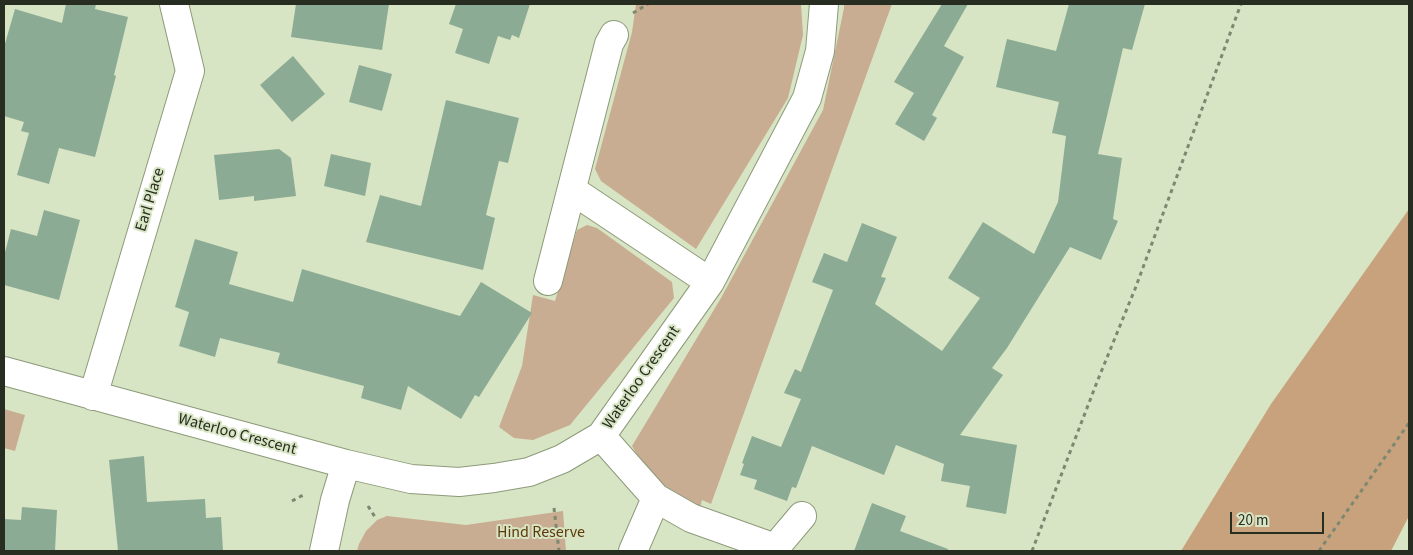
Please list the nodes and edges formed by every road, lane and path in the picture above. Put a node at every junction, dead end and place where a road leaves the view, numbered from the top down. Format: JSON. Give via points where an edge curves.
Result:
{"nodes":[{"id":1,"x":174,"y":4,"type":"edge"},
{"id":2,"x":824,"y":4,"type":"edge"},
{"id":3,"x":1241,"y":4,"type":"edge"},
{"id":4,"x":614,"y":35,"type":"dead end"},
{"id":5,"x":572,"y":190,"type":"junction"},
{"id":6,"x":548,"y":280,"type":"dead end"},
{"id":7,"x":710,"y":282,"type":"junction"},
{"id":8,"x":4,"y":371,"type":"edge"},
{"id":9,"x":92,"y":396,"type":"junction"},
{"id":10,"x":1409,"y":423,"type":"edge"},
{"id":11,"x":601,"y":436,"type":"junction"},
{"id":12,"x":346,"y":464,"type":"junction"},
{"id":13,"x":304,"y":494,"type":"dead end"},
{"id":14,"x":656,"y":498,"type":"junction"},
{"id":15,"x":292,"y":500,"type":"dead end"},
{"id":16,"x":368,"y":506,"type":"dead end"},
{"id":17,"x":554,"y":508,"type":"dead end"},
{"id":18,"x":802,"y":516,"type":"dead end"},
{"id":19,"x":375,"y":517,"type":"dead end"},
{"id":20,"x":775,"y":550,"type":"edge"},
{"id":21,"x":324,"y":551,"type":"edge"},
{"id":22,"x":559,"y":551,"type":"edge"},
{"id":23,"x":633,"y":551,"type":"edge"},
{"id":24,"x":1032,"y":551,"type":"edge"},
{"id":25,"x":1319,"y":551,"type":"edge"}],
"edges":[{"from":1,"to":9,"type":"street","name":"Earl Place","via":[[190,71]]},
{"from":2,"to":7,"type":"street","name":"Waterloo Crescent","via":[[820,51],[808,98]]},
{"from":3,"to":24,"type":"path","via":[[1135,289]]},
{"from":4,"to":5,"type":"street"},
{"from":5,"to":6,"type":"street"},
{"from":5,"to":7,"type":"street"},
{"from":7,"to":11,"type":"street","name":"Waterloo Crescent"},
{"from":8,"to":9,"type":"street","name":"Waterloo Crescent"},
{"from":9,"to":12,"type":"street","name":"Waterloo Crescent"},
{"from":10,"to":25,"type":"path"},
{"from":11,"to":12,"type":"street","name":"Waterloo Crescent","via":[[562,459],[529,472],[459,482],[411,479]]},
{"from":11,"to":14,"type":"street"},
{"from":12,"to":21,"type":"street"},
{"from":13,"to":15,"type":"path"},
{"from":14,"to":20,"type":"street","via":[[691,518]]},
{"from":14,"to":23,"type":"street"},
{"from":16,"to":19,"type":"path"},
{"from":17,"to":22,"type":"path"},
{"from":18,"to":20,"type":"street"}]}
